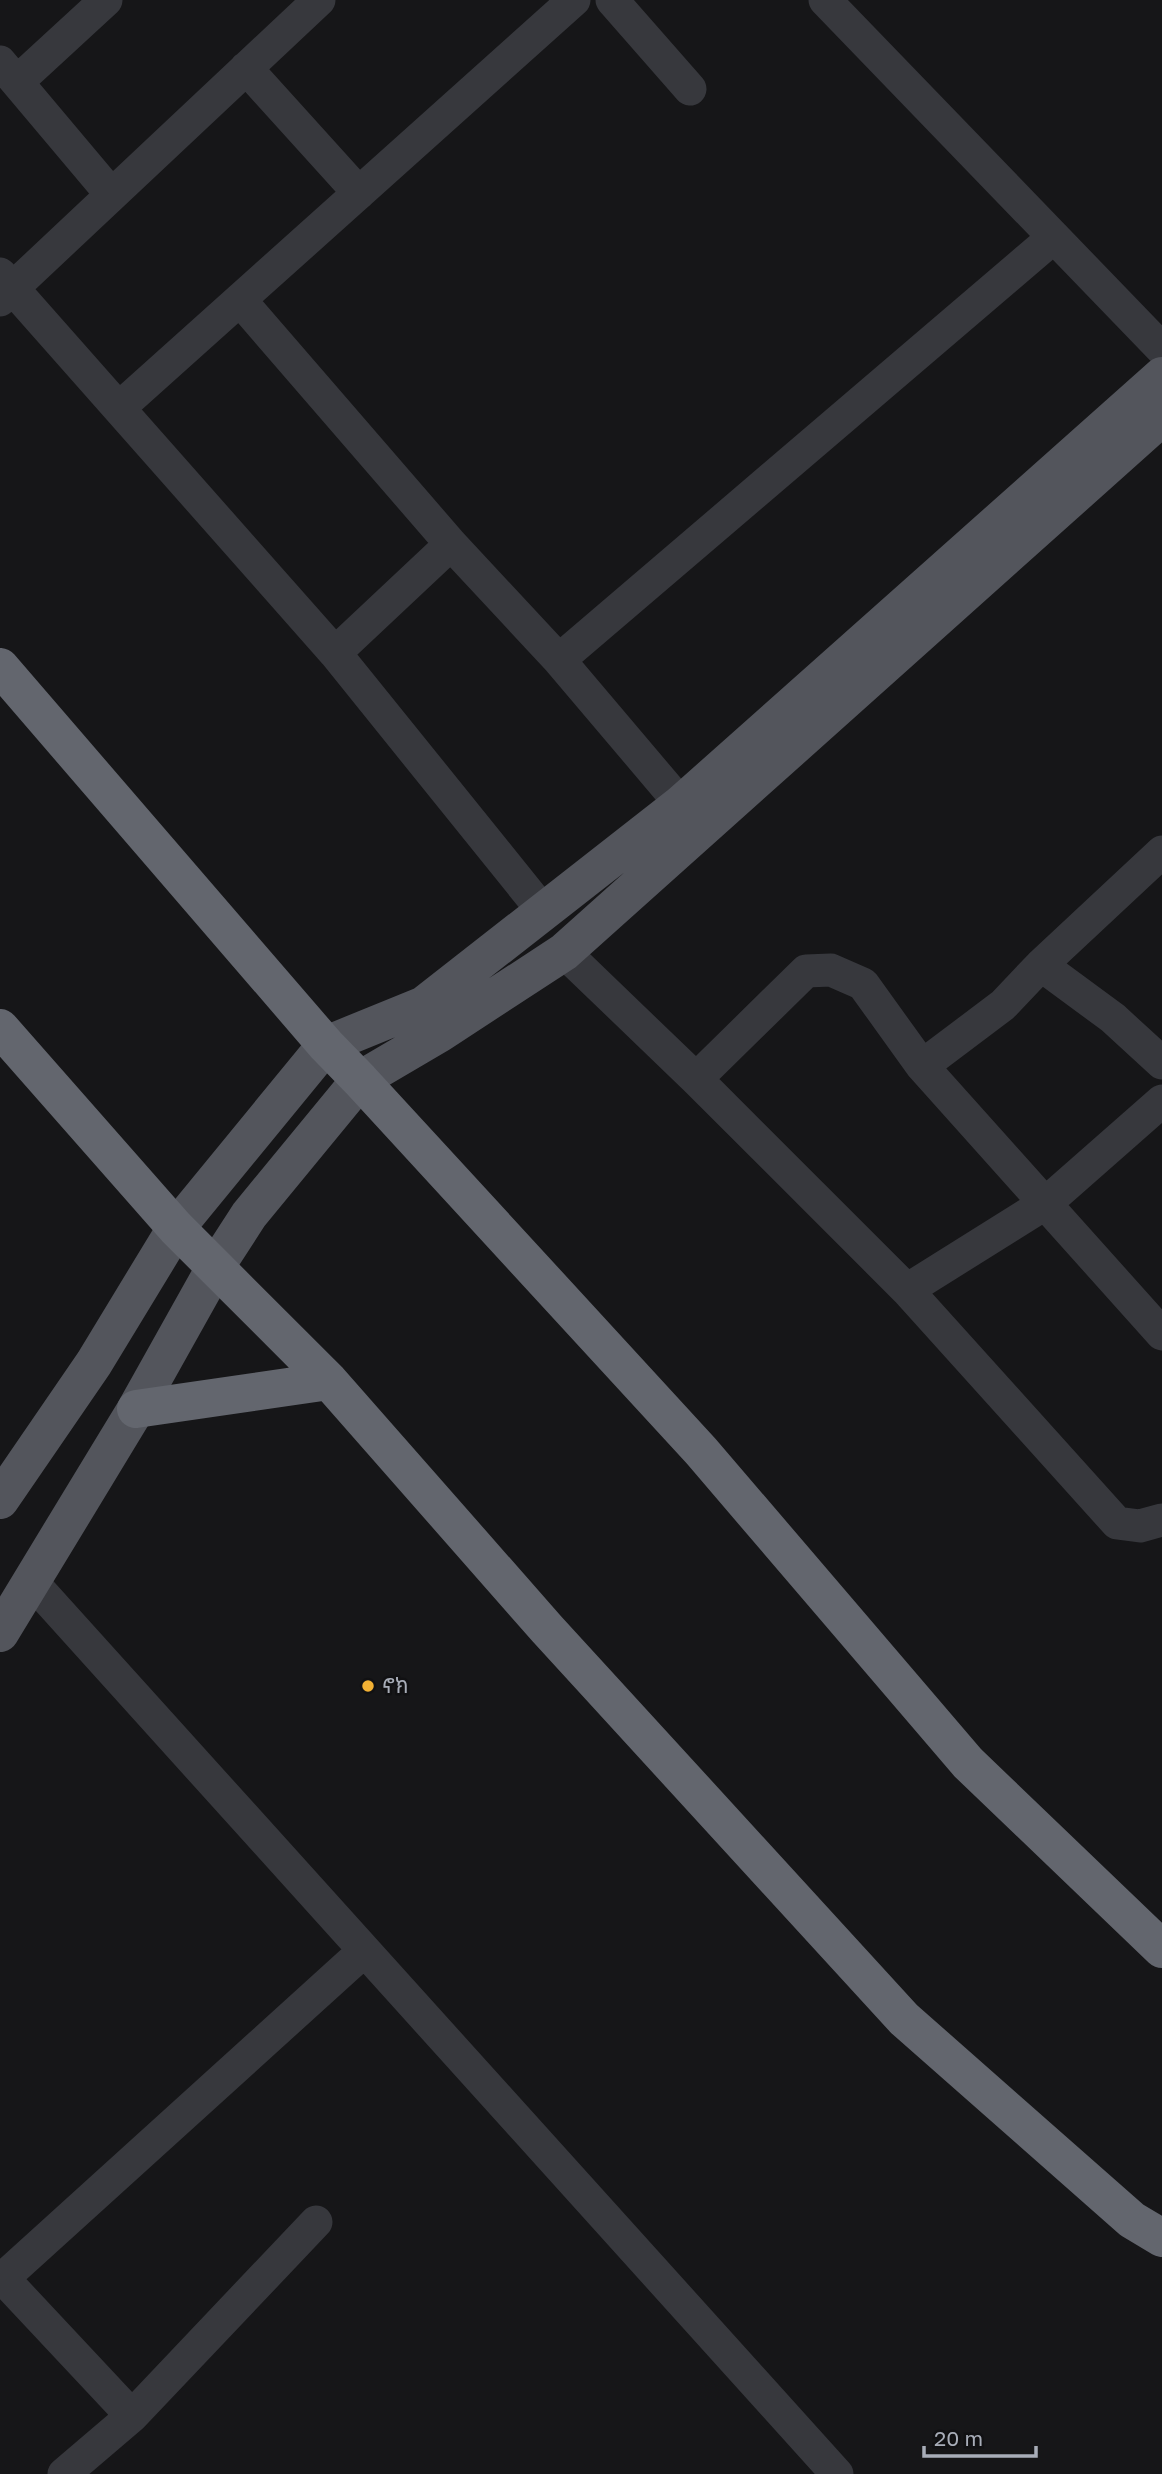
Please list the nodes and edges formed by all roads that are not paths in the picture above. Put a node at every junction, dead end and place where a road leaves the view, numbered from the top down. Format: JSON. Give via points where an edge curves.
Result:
{"nodes":[{"id":1,"x":106,"y":0,"type":"edge"},
{"id":2,"x":319,"y":0,"type":"edge"},
{"id":3,"x":574,"y":0,"type":"edge"},
{"id":4,"x":612,"y":0,"type":"edge"},
{"id":5,"x":825,"y":0,"type":"edge"},
{"id":6,"x":246,"y":68,"type":"junction"},
{"id":7,"x":9,"y":72,"type":"edge"},
{"id":8,"x":690,"y":89,"type":"dead end"},
{"id":9,"x":359,"y":193,"type":"junction"},
{"id":10,"x":111,"y":194,"type":"junction"},
{"id":11,"x":1055,"y":237,"type":"junction"},
{"id":12,"x":4,"y":287,"type":"edge"},
{"id":13,"x":240,"y":300,"type":"junction"},
{"id":14,"x":1162,"y":349,"type":"edge"},
{"id":15,"x":1162,"y":376,"type":"edge"},
{"id":16,"x":119,"y":408,"type":"junction"},
{"id":17,"x":1162,"y":417,"type":"edge"},
{"id":18,"x":451,"y":544,"type":"junction"},
{"id":19,"x":335,"y":653,"type":"junction"},
{"id":20,"x":559,"y":660,"type":"junction"},
{"id":21,"x":0,"y":667,"type":"edge"},
{"id":22,"x":681,"y":804,"type":"junction"},
{"id":23,"x":1162,"y":852,"type":"edge"},
{"id":24,"x":543,"y":911,"type":"junction"},
{"id":25,"x":564,"y":952,"type":"junction"},
{"id":26,"x":1041,"y":965,"type":"junction"},
{"id":27,"x":0,"y":1028,"type":"edge"},
{"id":28,"x":326,"y":1045,"type":"junction"},
{"id":29,"x":1162,"y":1063,"type":"edge"},
{"id":30,"x":922,"y":1066,"type":"junction"},
{"id":31,"x":696,"y":1079,"type":"junction"},
{"id":32,"x":360,"y":1080,"type":"junction"},
{"id":33,"x":1162,"y":1101,"type":"edge"},
{"id":34,"x":1046,"y":1203,"type":"junction"},
{"id":35,"x":176,"y":1228,"type":"junction"},
{"id":36,"x":216,"y":1266,"type":"junction"},
{"id":37,"x":907,"y":1290,"type":"junction"},
{"id":38,"x":1162,"y":1334,"type":"edge"},
{"id":39,"x":329,"y":1381,"type":"junction"},
{"id":40,"x":136,"y":1409,"type":"junction"},
{"id":41,"x":0,"y":1500,"type":"edge"},
{"id":42,"x":1162,"y":1520,"type":"edge"},
{"id":43,"x":32,"y":1582,"type":"junction"},
{"id":44,"x":0,"y":1633,"type":"edge"},
{"id":45,"x":1162,"y":1949,"type":"edge"},
{"id":46,"x":363,"y":1951,"type":"junction"},
{"id":47,"x":316,"y":2222,"type":"dead end"},
{"id":48,"x":1162,"y":2238,"type":"edge"},
{"id":49,"x":1,"y":2278,"type":"edge"},
{"id":50,"x":132,"y":2416,"type":"junction"},
{"id":51,"x":64,"y":2474,"type":"edge"},
{"id":52,"x":838,"y":2474,"type":"edge"}],
"edges":[{"from":1,"to":7,"type":"street"},
{"from":2,"to":6,"type":"street"},
{"from":3,"to":9,"type":"street"},
{"from":4,"to":8,"type":"street"},
{"from":5,"to":11,"type":"street"},
{"from":6,"to":9,"type":"street"},
{"from":6,"to":10,"type":"street"},
{"from":7,"to":10,"type":"street"},
{"from":9,"to":13,"type":"street"},
{"from":10,"to":12,"type":"street"},
{"from":11,"to":14,"type":"street"},
{"from":11,"to":20,"type":"street"},
{"from":12,"to":16,"type":"street"},
{"from":13,"to":16,"type":"street"},
{"from":13,"to":18,"type":"street"},
{"from":15,"to":22,"type":"main road"},
{"from":16,"to":19,"type":"street"},
{"from":17,"to":25,"type":"main road"},
{"from":18,"to":19,"type":"street"},
{"from":18,"to":20,"type":"street"},
{"from":19,"to":24,"type":"street"},
{"from":20,"to":22,"type":"street"},
{"from":21,"to":28,"type":"highway"},
{"from":22,"to":24,"type":"main road"},
{"from":23,"to":26,"type":"street"},
{"from":24,"to":28,"type":"main road","via":[[424,1005]]},
{"from":25,"to":31,"type":"street"},
{"from":25,"to":32,"type":"main road"},
{"from":26,"to":29,"type":"street","via":[[1113,1018]]},
{"from":26,"to":30,"type":"street","via":[[1003,1005]]},
{"from":27,"to":35,"type":"highway"},
{"from":28,"to":32,"type":"highway"},
{"from":28,"to":35,"type":"main road"},
{"from":30,"to":31,"type":"street","via":[[863,984],[831,971],[806,971]]},
{"from":30,"to":34,"type":"street"},
{"from":31,"to":37,"type":"street"},
{"from":32,"to":36,"type":"main road","via":[[249,1215]]},
{"from":32,"to":45,"type":"highway","via":[[701,1451],[968,1763]]},
{"from":33,"to":34,"type":"street"},
{"from":34,"to":37,"type":"street"},
{"from":34,"to":38,"type":"street"},
{"from":35,"to":36,"type":"highway"},
{"from":35,"to":41,"type":"main road","via":[[94,1363]]},
{"from":36,"to":39,"type":"highway"},
{"from":36,"to":40,"type":"main road"},
{"from":37,"to":42,"type":"street","via":[[1116,1523],[1140,1525]]},
{"from":39,"to":40,"type":"highway"},
{"from":39,"to":48,"type":"highway","via":[[547,1629],[904,2019],[1132,2220]]},
{"from":40,"to":43,"type":"main road"},
{"from":43,"to":44,"type":"main road"},
{"from":43,"to":46,"type":"street"},
{"from":46,"to":49,"type":"street"},
{"from":46,"to":52,"type":"street"},
{"from":47,"to":50,"type":"street"},
{"from":49,"to":50,"type":"street"},
{"from":50,"to":51,"type":"street"}]}
